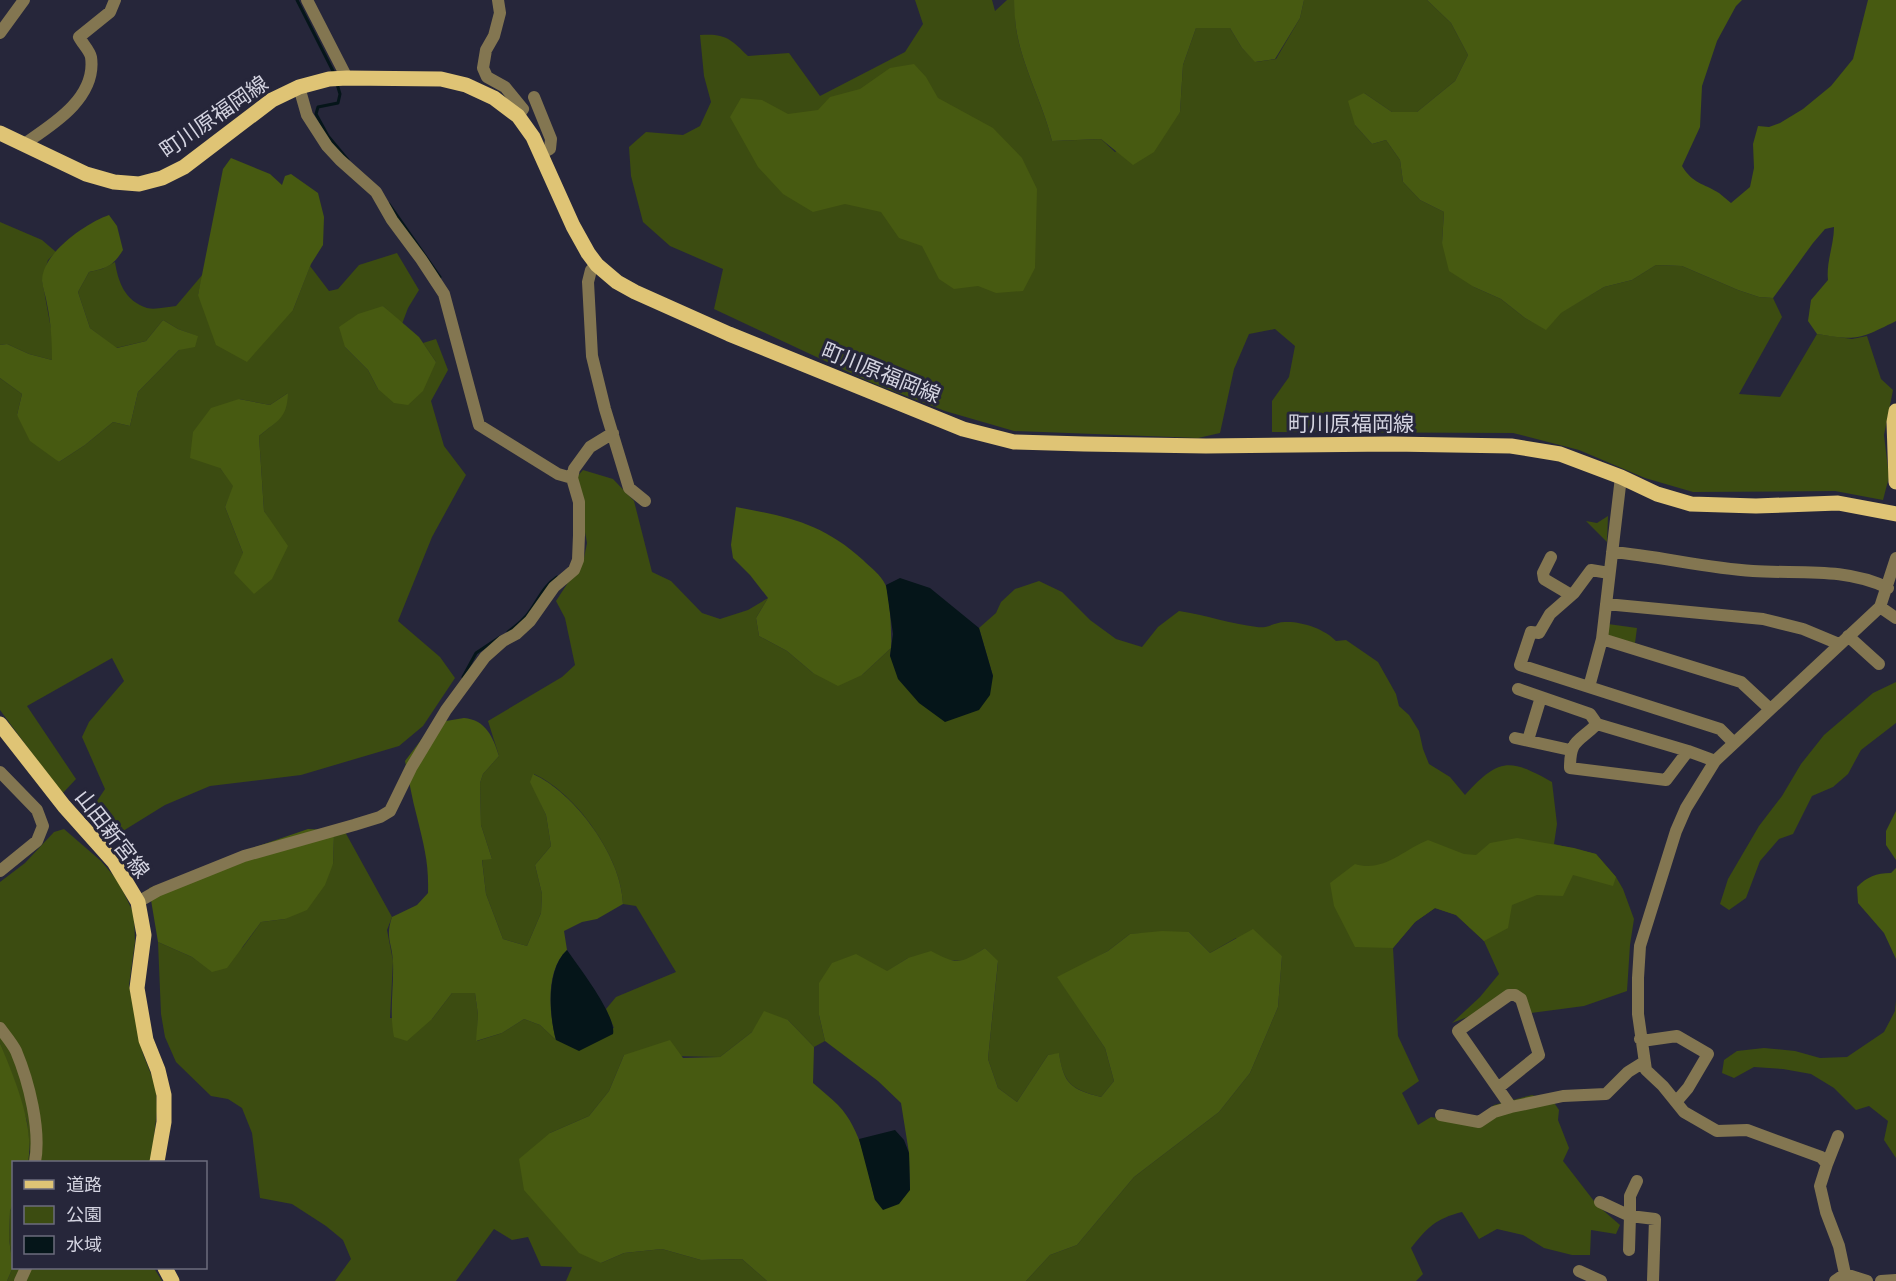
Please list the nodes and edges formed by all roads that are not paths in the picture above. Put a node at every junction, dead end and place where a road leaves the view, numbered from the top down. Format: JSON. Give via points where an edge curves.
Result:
{"nodes":[{"id":1,"x":24,"y":0,"type":"edge"},
{"id":2,"x":115,"y":0,"type":"edge"},
{"id":3,"x":307,"y":0,"type":"edge"},
{"id":4,"x":498,"y":0,"type":"edge"},
{"id":5,"x":0,"y":33,"type":"edge"},
{"id":6,"x":485,"y":73,"type":"junction"},
{"id":7,"x":347,"y":78,"type":"junction"},
{"id":8,"x":299,"y":87,"type":"junction"},
{"id":9,"x":474,"y":89,"type":"junction"},
{"id":10,"x":534,"y":97,"type":"dead end"},
{"id":11,"x":520,"y":112,"type":"junction"},
{"id":12,"x":542,"y":116,"type":"junction"},
{"id":13,"x":0,"y":133,"type":"edge"},
{"id":14,"x":24,"y":144,"type":"junction"},
{"id":15,"x":540,"y":154,"type":"junction"},
{"id":16,"x":597,"y":265,"type":"junction"},
{"id":17,"x":1896,"y":411,"type":"edge"},
{"id":18,"x":613,"y":433,"type":"junction"},
{"id":19,"x":1621,"y":477,"type":"junction"},
{"id":20,"x":572,"y":478,"type":"junction"},
{"id":21,"x":1896,"y":482,"type":"edge"},
{"id":22,"x":645,"y":501,"type":"dead end"},
{"id":23,"x":1896,"y":514,"type":"edge"},
{"id":24,"x":1612,"y":552,"type":"junction"},
{"id":25,"x":1551,"y":557,"type":"dead end"},
{"id":26,"x":1896,"y":558,"type":"edge"},
{"id":27,"x":1609,"y":573,"type":"junction"},
{"id":28,"x":1888,"y":588,"type":"junction"},
{"id":29,"x":1571,"y":595,"type":"junction"},
{"id":30,"x":1606,"y":604,"type":"junction"},
{"id":31,"x":1880,"y":607,"type":"junction"},
{"id":32,"x":1896,"y":618,"type":"edge"},
{"id":33,"x":1602,"y":639,"type":"junction"},
{"id":34,"x":1843,"y":640,"type":"junction"},
{"id":35,"x":1879,"y":664,"type":"dead end"},
{"id":36,"x":1589,"y":687,"type":"junction"},
{"id":37,"x":1518,"y":689,"type":"dead end"},
{"id":38,"x":1540,"y":697,"type":"junction"},
{"id":39,"x":1770,"y":709,"type":"junction"},
{"id":40,"x":0,"y":724,"type":"edge"},
{"id":41,"x":1597,"y":724,"type":"junction"},
{"id":42,"x":1515,"y":738,"type":"dead end"},
{"id":43,"x":1528,"y":740,"type":"junction"},
{"id":44,"x":1734,"y":743,"type":"junction"},
{"id":45,"x":1570,"y":750,"type":"junction"},
{"id":46,"x":1688,"y":751,"type":"junction"},
{"id":47,"x":1715,"y":760,"type":"junction"},
{"id":48,"x":0,"y":772,"type":"edge"},
{"id":49,"x":0,"y":871,"type":"edge"},
{"id":50,"x":138,"y":902,"type":"junction"},
{"id":51,"x":0,"y":1028,"type":"edge"},
{"id":52,"x":1640,"y":1039,"type":"junction"},
{"id":53,"x":1644,"y":1062,"type":"junction"},
{"id":54,"x":1498,"y":1088,"type":"junction"},
{"id":55,"x":1676,"y":1102,"type":"junction"},
{"id":56,"x":1511,"y":1107,"type":"junction"},
{"id":57,"x":1441,"y":1115,"type":"dead end"},
{"id":58,"x":1838,"y":1136,"type":"dead end"},
{"id":59,"x":35,"y":1161,"type":"edge"},
{"id":60,"x":157,"y":1161,"type":"edge"},
{"id":61,"x":1827,"y":1164,"type":"junction"},
{"id":62,"x":1637,"y":1181,"type":"dead end"},
{"id":63,"x":1600,"y":1202,"type":"dead end"},
{"id":64,"x":1630,"y":1216,"type":"junction"},
{"id":65,"x":1629,"y":1250,"type":"dead end"},
{"id":66,"x":1579,"y":1271,"type":"dead end"},
{"id":67,"x":1840,"y":1277,"type":"edge"},
{"id":68,"x":1896,"y":1280,"type":"edge"},
{"id":69,"x":1600,"y":1281,"type":"edge"},
{"id":70,"x":1653,"y":1281,"type":"edge"},
{"id":71,"x":1867,"y":1281,"type":"edge"},
{"id":72,"x":1881,"y":1281,"type":"edge"}],
"edges":[{"from":1,"to":5,"type":"street"},
{"from":2,"to":14,"type":"street","via":[[110,12],[79,37],[91,56],[86,86],[60,119]]},
{"from":3,"to":7,"type":"street"},
{"from":4,"to":6,"type":"street","via":[[500,13],[486,50]]},
{"from":6,"to":9,"type":"street"},
{"from":6,"to":11,"type":"street","via":[[505,87]]},
{"from":7,"to":8,"type":"main road","name":"町川原福岡線"},
{"from":7,"to":9,"type":"main road","name":"町川原福岡線","via":[[441,79]]},
{"from":8,"to":14,"type":"main road","name":"町川原福岡線","via":[[272,100],[184,167],[162,178],[138,183],[114,182],[86,174]]},
{"from":8,"to":20,"type":"street","via":[[307,115],[327,146],[376,192],[444,294],[479,425],[558,474]]},
{"from":9,"to":11,"type":"main road","name":"町川原福岡線"},
{"from":10,"to":12,"type":"street"},
{"from":11,"to":12,"type":"street"},
{"from":11,"to":15,"type":"main road","name":"町川原福岡線"},
{"from":12,"to":15,"type":"street","via":[[551,139],[550,149]]},
{"from":13,"to":14,"type":"main road","name":"町川原福岡線"},
{"from":15,"to":16,"type":"main road","name":"町川原福岡線","via":[[573,226]]},
{"from":16,"to":18,"type":"street","via":[[588,282],[592,356]]},
{"from":16,"to":19,"type":"main road","name":"町川原福岡線","via":[[635,292],[729,334],[963,429],[1014,442],[1511,446],[1560,454]]},
{"from":17,"to":21,"type":"main road"},
{"from":18,"to":20,"type":"street","via":[[584,453]]},
{"from":18,"to":22,"type":"street","via":[[629,488]]},
{"from":19,"to":23,"type":"main road","name":"町川原福岡線","via":[[1691,504],[1755,507],[1838,503]]},
{"from":19,"to":24,"type":"street"},
{"from":20,"to":50,"type":"street","via":[[579,502],[578,560],[574,570],[554,587],[530,621],[485,657],[446,710],[390,811],[244,856]]},
{"from":24,"to":27,"type":"street"},
{"from":24,"to":28,"type":"street","via":[[1752,572],[1810,571],[1853,577]]},
{"from":25,"to":29,"type":"street","via":[[1544,579]]},
{"from":26,"to":28,"type":"street"},
{"from":27,"to":29,"type":"street","via":[[1591,570]]},
{"from":27,"to":30,"type":"street"},
{"from":28,"to":31,"type":"street"},
{"from":29,"to":36,"type":"street","via":[[1550,615],[1539,633],[1531,632],[1520,665]]},
{"from":30,"to":33,"type":"street"},
{"from":30,"to":34,"type":"street","via":[[1764,620]]},
{"from":31,"to":32,"type":"street"},
{"from":31,"to":34,"type":"street"},
{"from":33,"to":36,"type":"street"},
{"from":33,"to":39,"type":"street","via":[[1741,682]]},
{"from":34,"to":35,"type":"street"},
{"from":34,"to":39,"type":"street"},
{"from":36,"to":44,"type":"street","via":[[1720,729]]},
{"from":37,"to":38,"type":"street"},
{"from":38,"to":41,"type":"street","via":[[1590,714]]},
{"from":38,"to":43,"type":"street"},
{"from":39,"to":44,"type":"street"},
{"from":40,"to":50,"type":"main road","name":"山田新宮線","via":[[114,862]]},
{"from":41,"to":45,"type":"street"},
{"from":41,"to":46,"type":"street"},
{"from":42,"to":43,"type":"street"},
{"from":43,"to":45,"type":"street"},
{"from":44,"to":47,"type":"street"},
{"from":45,"to":46,"type":"street","via":[[1570,768],[1666,780]]},
{"from":46,"to":47,"type":"street"},
{"from":47,"to":52,"type":"street","via":[[1676,831],[1640,946]]},
{"from":48,"to":49,"type":"street","via":[[37,810],[43,826],[37,841]]},
{"from":50,"to":60,"type":"main road","name":"山田新宮線","via":[[144,935],[137,988],[146,1040],[164,1095]]},
{"from":51,"to":59,"type":"street","via":[[15,1049],[27,1085],[36,1127]]},
{"from":52,"to":53,"type":"street"},
{"from":52,"to":55,"type":"street","via":[[1677,1036],[1708,1054]]},
{"from":53,"to":55,"type":"street","via":[[1646,1070]]},
{"from":53,"to":56,"type":"street","via":[[1606,1094],[1563,1096]]},
{"from":54,"to":54,"type":"street","via":[[1458,1031],[1509,995],[1515,995],[1521,999],[1539,1055]]},
{"from":54,"to":56,"type":"street"},
{"from":55,"to":61,"type":"street","via":[[1684,1112],[1717,1131],[1747,1130],[1821,1156]]},
{"from":56,"to":57,"type":"street","via":[[1479,1122]]},
{"from":58,"to":61,"type":"street"},
{"from":61,"to":67,"type":"street","via":[[1820,1186],[1839,1246]]},
{"from":62,"to":64,"type":"street","via":[[1630,1196]]},
{"from":63,"to":64,"type":"street"},
{"from":64,"to":65,"type":"street"},
{"from":64,"to":70,"type":"street","via":[[1655,1219]]},
{"from":66,"to":69,"type":"street"},
{"from":67,"to":71,"type":"street"},
{"from":68,"to":72,"type":"street"}]}
